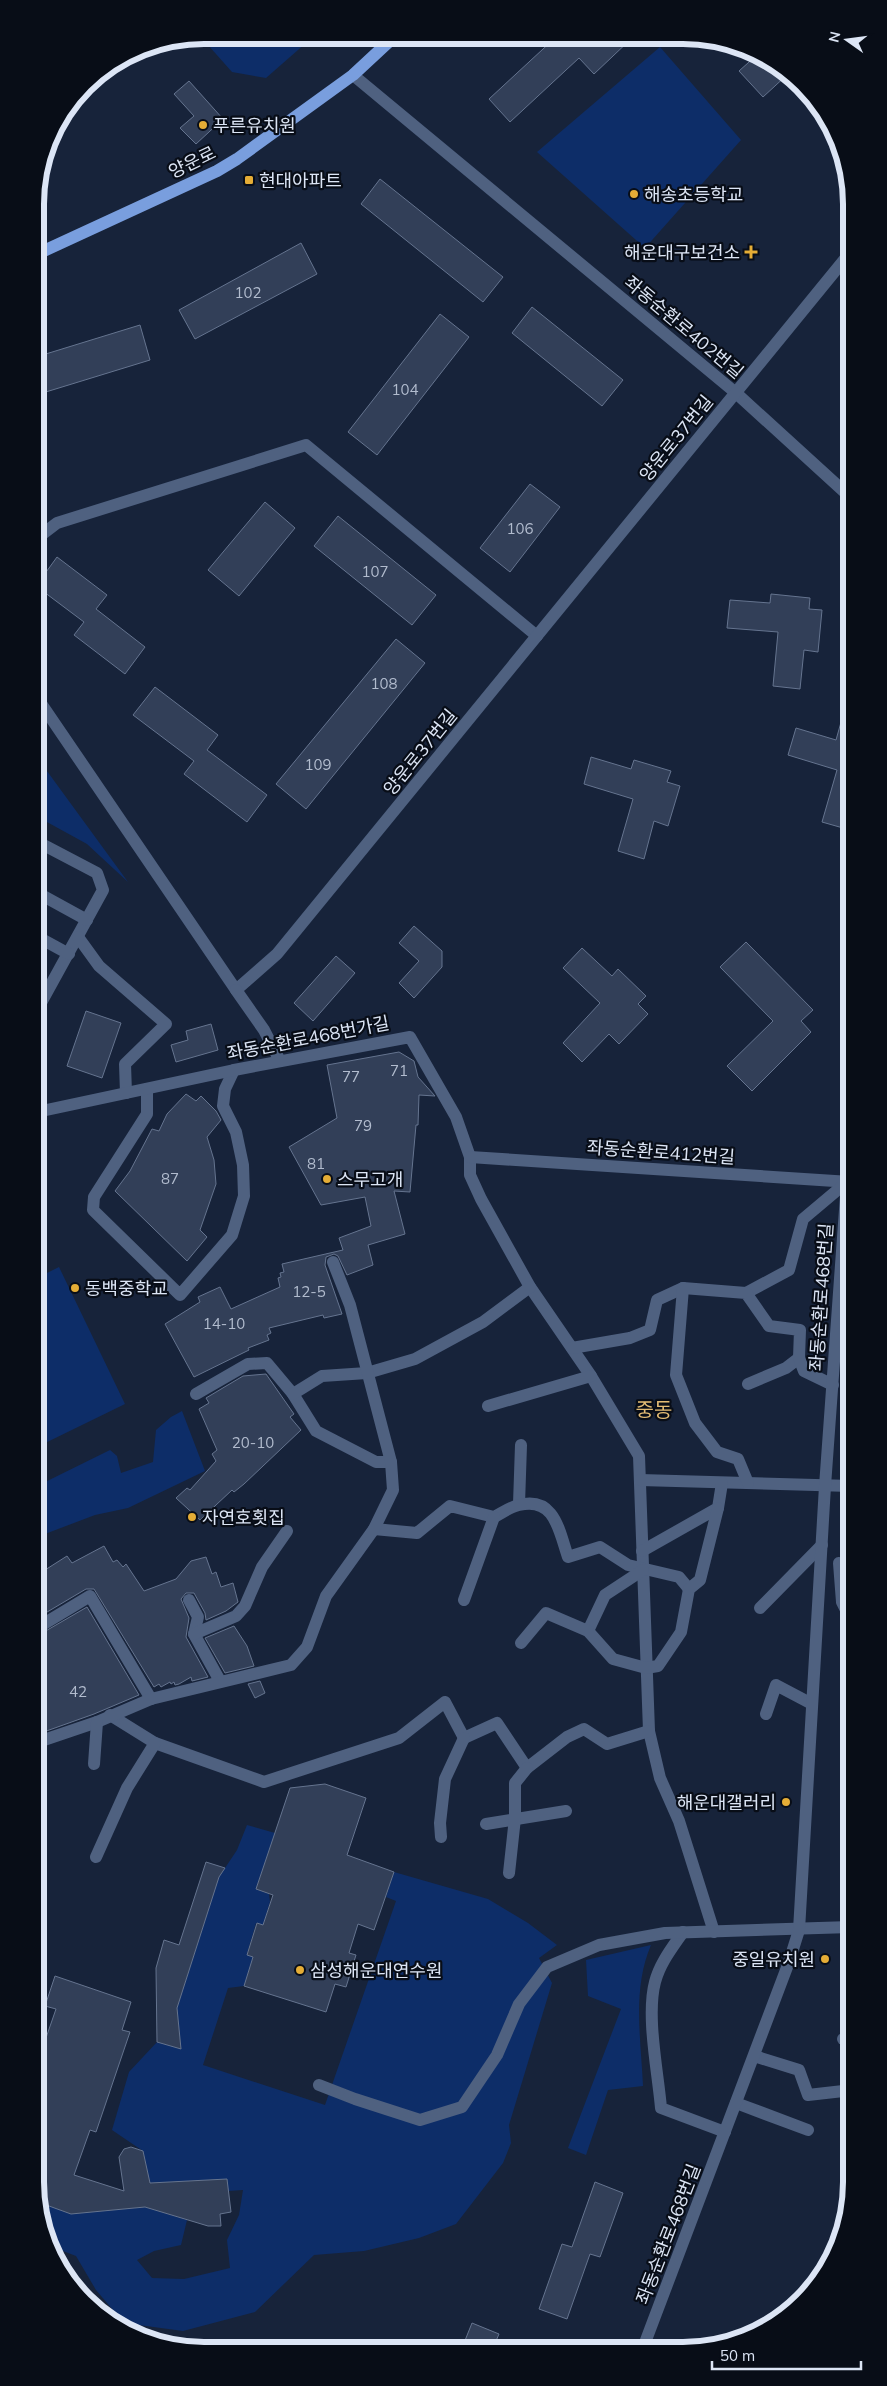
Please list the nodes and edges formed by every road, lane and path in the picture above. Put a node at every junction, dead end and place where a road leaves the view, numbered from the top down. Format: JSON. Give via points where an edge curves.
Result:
{"nodes":[{"id":1,"x":386,"y":44,"type":"edge"},
{"id":2,"x":353,"y":75,"type":"junction"},
{"id":3,"x":44,"y":250,"type":"edge"},
{"id":4,"x":843,"y":261,"type":"edge"},
{"id":5,"x":736,"y":393,"type":"junction"},
{"id":6,"x":843,"y":491,"type":"edge"},
{"id":7,"x":44,"y":533,"type":"edge"},
{"id":8,"x":537,"y":636,"type":"junction"},
{"id":9,"x":44,"y":717,"type":"edge"},
{"id":10,"x":44,"y":845,"type":"edge"},
{"id":11,"x":44,"y":896,"type":"edge"},
{"id":12,"x":88,"y":920,"type":"junction"},
{"id":13,"x":78,"y":937,"type":"junction"},
{"id":14,"x":44,"y":940,"type":"edge"},
{"id":15,"x":69,"y":954,"type":"junction"},
{"id":16,"x":236,"y":990,"type":"junction"},
{"id":17,"x":44,"y":998,"type":"edge"},
{"id":18,"x":280,"y":1061,"type":"junction"},
{"id":19,"x":234,"y":1070,"type":"junction"},
{"id":20,"x":146,"y":1088,"type":"junction"},
{"id":21,"x":126,"y":1093,"type":"junction"},
{"id":22,"x":44,"y":1111,"type":"edge"},
{"id":23,"x":470,"y":1157,"type":"junction"},
{"id":24,"x":843,"y":1182,"type":"edge"},
{"id":25,"x":843,"y":1186,"type":"edge"},
{"id":26,"x":843,"y":1245,"type":"edge"},
{"id":27,"x":333,"y":1262,"type":"dead end"},
{"id":28,"x":530,"y":1287,"type":"junction"},
{"id":29,"x":683,"y":1288,"type":"junction"},
{"id":30,"x":746,"y":1293,"type":"junction"},
{"id":31,"x":572,"y":1348,"type":"junction"},
{"id":32,"x":799,"y":1358,"type":"junction"},
{"id":33,"x":367,"y":1373,"type":"junction"},
{"id":34,"x":591,"y":1376,"type":"junction"},
{"id":35,"x":748,"y":1384,"type":"dead end"},
{"id":36,"x":833,"y":1385,"type":"junction"},
{"id":37,"x":196,"y":1394,"type":"dead end"},
{"id":38,"x":293,"y":1394,"type":"junction"},
{"id":39,"x":488,"y":1406,"type":"dead end"},
{"id":40,"x":521,"y":1445,"type":"dead end"},
{"id":41,"x":391,"y":1462,"type":"junction"},
{"id":42,"x":640,"y":1480,"type":"junction"},
{"id":43,"x":722,"y":1483,"type":"junction"},
{"id":44,"x":748,"y":1483,"type":"junction"},
{"id":45,"x":825,"y":1486,"type":"junction"},
{"id":46,"x":843,"y":1486,"type":"edge"},
{"id":47,"x":519,"y":1504,"type":"junction"},
{"id":48,"x":718,"y":1508,"type":"junction"},
{"id":49,"x":494,"y":1517,"type":"junction"},
{"id":50,"x":374,"y":1529,"type":"junction"},
{"id":51,"x":287,"y":1531,"type":"dead end"},
{"id":52,"x":822,"y":1545,"type":"junction"},
{"id":53,"x":642,"y":1551,"type":"junction"},
{"id":54,"x":821,"y":1562,"type":"junction"},
{"id":55,"x":843,"y":1563,"type":"edge"},
{"id":56,"x":643,"y":1570,"type":"junction"},
{"id":57,"x":689,"y":1589,"type":"junction"},
{"id":58,"x":843,"y":1589,"type":"edge"},
{"id":59,"x":189,"y":1600,"type":"dead end"},
{"id":60,"x":464,"y":1600,"type":"dead end"},
{"id":61,"x":843,"y":1604,"type":"edge"},
{"id":62,"x":760,"y":1608,"type":"dead end"},
{"id":63,"x":44,"y":1624,"type":"edge"},
{"id":64,"x":588,"y":1631,"type":"junction"},
{"id":65,"x":194,"y":1634,"type":"junction"},
{"id":66,"x":521,"y":1643,"type":"dead end"},
{"id":67,"x":646,"y":1668,"type":"junction"},
{"id":68,"x":220,"y":1681,"type":"junction"},
{"id":69,"x":150,"y":1699,"type":"junction"},
{"id":70,"x":812,"y":1704,"type":"junction"},
{"id":71,"x":766,"y":1714,"type":"dead end"},
{"id":72,"x":110,"y":1715,"type":"junction"},
{"id":73,"x":97,"y":1722,"type":"junction"},
{"id":74,"x":649,"y":1731,"type":"junction"},
{"id":75,"x":464,"y":1738,"type":"junction"},
{"id":76,"x":44,"y":1740,"type":"edge"},
{"id":77,"x":155,"y":1743,"type":"junction"},
{"id":78,"x":94,"y":1764,"type":"dead end"},
{"id":79,"x":527,"y":1768,"type":"junction"},
{"id":80,"x":566,"y":1811,"type":"dead end"},
{"id":81,"x":515,"y":1818,"type":"junction"},
{"id":82,"x":486,"y":1824,"type":"dead end"},
{"id":83,"x":441,"y":1837,"type":"dead end"},
{"id":84,"x":96,"y":1856,"type":"dead end"},
{"id":85,"x":508,"y":1873,"type":"dead end"},
{"id":86,"x":843,"y":1927,"type":"edge"},
{"id":87,"x":799,"y":1930,"type":"junction"},
{"id":88,"x":683,"y":1932,"type":"junction"},
{"id":89,"x":714,"y":1932,"type":"junction"},
{"id":90,"x":754,"y":2056,"type":"junction"},
{"id":91,"x":319,"y":2085,"type":"dead end"},
{"id":92,"x":843,"y":2091,"type":"edge"},
{"id":93,"x":736,"y":2103,"type":"junction"},
{"id":94,"x":808,"y":2130,"type":"dead end"},
{"id":95,"x":725,"y":2132,"type":"junction"},
{"id":96,"x":645,"y":2342,"type":"edge"}],
"edges":[{"from":1,"to":2,"type":"main road","name":"양운로"},
{"from":2,"to":3,"type":"main road","name":"양운로","via":[[217,171]]},
{"from":2,"to":5,"type":"street","name":"좌동순환로402번길"},
{"from":4,"to":5,"type":"street","name":"양운로37번길"},
{"from":5,"to":6,"type":"street","name":"좌동순환로402번길"},
{"from":5,"to":8,"type":"street","name":"양운로37번길"},
{"from":7,"to":8,"type":"street","via":[[57,523],[306,445]]},
{"from":8,"to":16,"type":"street","name":"양운로37번길","via":[[277,954]]},
{"from":9,"to":16,"type":"street"},
{"from":10,"to":12,"type":"street","via":[[97,873],[103,890]]},
{"from":11,"to":12,"type":"street"},
{"from":12,"to":13,"type":"street"},
{"from":13,"to":15,"type":"street"},
{"from":13,"to":21,"type":"street","via":[[99,966],[166,1024],[125,1064]]},
{"from":14,"to":15,"type":"street"},
{"from":15,"to":17,"type":"street"},
{"from":16,"to":18,"type":"street","via":[[264,1030]]},
{"from":18,"to":19,"type":"street","name":"좌동순환로468번가길"},
{"from":18,"to":23,"type":"street","name":"좌동순환로468번가길","via":[[410,1037],[456,1117]]},
{"from":19,"to":20,"type":"street","name":"좌동순환로468번가길"},
{"from":19,"to":20,"type":"street","via":[[225,1089],[223,1106],[236,1132],[243,1165],[244,1196],[232,1235],[180,1295],[93,1210],[94,1196],[147,1114]]},
{"from":20,"to":21,"type":"street","name":"좌동순환로468번가길"},
{"from":21,"to":22,"type":"street","name":"좌동순환로468번가길"},
{"from":23,"to":24,"type":"street","name":"좌동순환로412번길"},
{"from":23,"to":28,"type":"street","name":"좌동순환로468번가길","via":[[470,1175],[481,1199]]},
{"from":25,"to":30,"type":"street","via":[[803,1219],[788,1270]]},
{"from":26,"to":36,"type":"street","name":"좌동순환로468번길"},
{"from":27,"to":33,"type":"street","via":[[350,1305]]},
{"from":28,"to":31,"type":"street","name":"좌동순환로468번가길"},
{"from":28,"to":33,"type":"street","via":[[483,1322],[414,1359]]},
{"from":29,"to":30,"type":"street"},
{"from":29,"to":31,"type":"street","via":[[657,1300],[650,1330],[630,1338]]},
{"from":29,"to":44,"type":"street","via":[[676,1375],[695,1423],[717,1452],[738,1459]]},
{"from":30,"to":32,"type":"street","name":"좌동순환로468번길","via":[[769,1326],[800,1330]]},
{"from":31,"to":34,"type":"street","name":"좌동순환로468번가길"},
{"from":32,"to":35,"type":"street","name":"좌동순환로468번길","via":[[786,1368]]},
{"from":32,"to":36,"type":"street","name":"좌동순환로468번길","via":[[804,1371]]},
{"from":33,"to":38,"type":"street","via":[[322,1376]]},
{"from":33,"to":41,"type":"street"},
{"from":34,"to":39,"type":"street"},
{"from":34,"to":42,"type":"street","name":"좌동순환로468번가길","via":[[639,1456]]},
{"from":36,"to":45,"type":"street","name":"좌동순환로468번길"},
{"from":37,"to":38,"type":"street","via":[[248,1364],[267,1363]]},
{"from":38,"to":41,"type":"street","via":[[316,1431],[376,1462]]},
{"from":40,"to":47,"type":"street"},
{"from":41,"to":50,"type":"street","via":[[393,1490]]},
{"from":42,"to":43,"type":"street"},
{"from":42,"to":53,"type":"street","name":"좌동순환로468번가길"},
{"from":43,"to":44,"type":"street"},
{"from":43,"to":48,"type":"street"},
{"from":44,"to":45,"type":"street"},
{"from":45,"to":46,"type":"street"},
{"from":45,"to":52,"type":"street","name":"좌동순환로468번길"},
{"from":47,"to":49,"type":"street"},
{"from":47,"to":56,"type":"street","via":[[541,1505],[554,1516],[568,1557],[600,1547],[628,1565]]},
{"from":48,"to":53,"type":"street"},
{"from":48,"to":57,"type":"street","via":[[700,1580]]},
{"from":49,"to":50,"type":"street","via":[[450,1506],[417,1533]]},
{"from":49,"to":60,"type":"street"},
{"from":50,"to":68,"type":"street","via":[[326,1596],[307,1647],[291,1665]]},
{"from":51,"to":65,"type":"street","via":[[262,1567],[245,1606],[236,1616]]},
{"from":52,"to":54,"type":"street","name":"좌동순환로468번길"},
{"from":52,"to":62,"type":"street"},
{"from":53,"to":56,"type":"street","name":"좌동순환로468번가길"},
{"from":54,"to":55,"type":"street"},
{"from":54,"to":70,"type":"street","name":"좌동순환로468번길"},
{"from":56,"to":57,"type":"street","via":[[679,1577]]},
{"from":56,"to":64,"type":"street","via":[[605,1595]]},
{"from":56,"to":67,"type":"street","name":"좌동순환로468번가길"},
{"from":57,"to":67,"type":"street","via":[[681,1632],[658,1666]]},
{"from":58,"to":61,"type":"street"},
{"from":59,"to":65,"type":"street","via":[[198,1617]]},
{"from":63,"to":69,"type":"street","via":[[90,1596]]},
{"from":64,"to":66,"type":"street","via":[[546,1613]]},
{"from":64,"to":67,"type":"street","via":[[613,1659]]},
{"from":65,"to":68,"type":"street"},
{"from":67,"to":74,"type":"street","name":"좌동순환로468번가길"},
{"from":68,"to":69,"type":"street"},
{"from":69,"to":72,"type":"street"},
{"from":70,"to":71,"type":"street","via":[[776,1685]]},
{"from":70,"to":87,"type":"street","name":"좌동순환로468번길"},
{"from":72,"to":73,"type":"street"},
{"from":72,"to":77,"type":"street"},
{"from":73,"to":76,"type":"street"},
{"from":73,"to":78,"type":"street"},
{"from":74,"to":79,"type":"street","via":[[607,1744],[584,1730],[567,1737]]},
{"from":74,"to":89,"type":"street","name":"좌동순환로468번가길","via":[[660,1778],[679,1821]]},
{"from":75,"to":77,"type":"street","via":[[445,1702],[398,1738],[264,1782]]},
{"from":75,"to":79,"type":"street","via":[[497,1723]]},
{"from":75,"to":83,"type":"street","via":[[445,1779]]},
{"from":77,"to":84,"type":"street","via":[[127,1788]]},
{"from":79,"to":81,"type":"street","via":[[515,1783]]},
{"from":80,"to":81,"type":"street"},
{"from":81,"to":82,"type":"street"},
{"from":81,"to":85,"type":"street"},
{"from":86,"to":87,"type":"street"},
{"from":87,"to":89,"type":"street"},
{"from":87,"to":90,"type":"street","name":"좌동순환로468번길"},
{"from":88,"to":89,"type":"street"},
{"from":88,"to":91,"type":"street","via":[[599,1945],[547,1967],[519,2004],[497,2056],[462,2107],[420,2120]]},
{"from":88,"to":95,"type":"street","via":[[666,1955],[654,1990],[652,2008],[661,2108]]},
{"from":90,"to":92,"type":"street","via":[[799,2070],[808,2095]]},
{"from":90,"to":93,"type":"street","name":"좌동순환로468번길"},
{"from":93,"to":94,"type":"street"},
{"from":93,"to":95,"type":"street","name":"좌동순환로468번길"},
{"from":95,"to":96,"type":"street","name":"좌동순환로468번길"}]}
